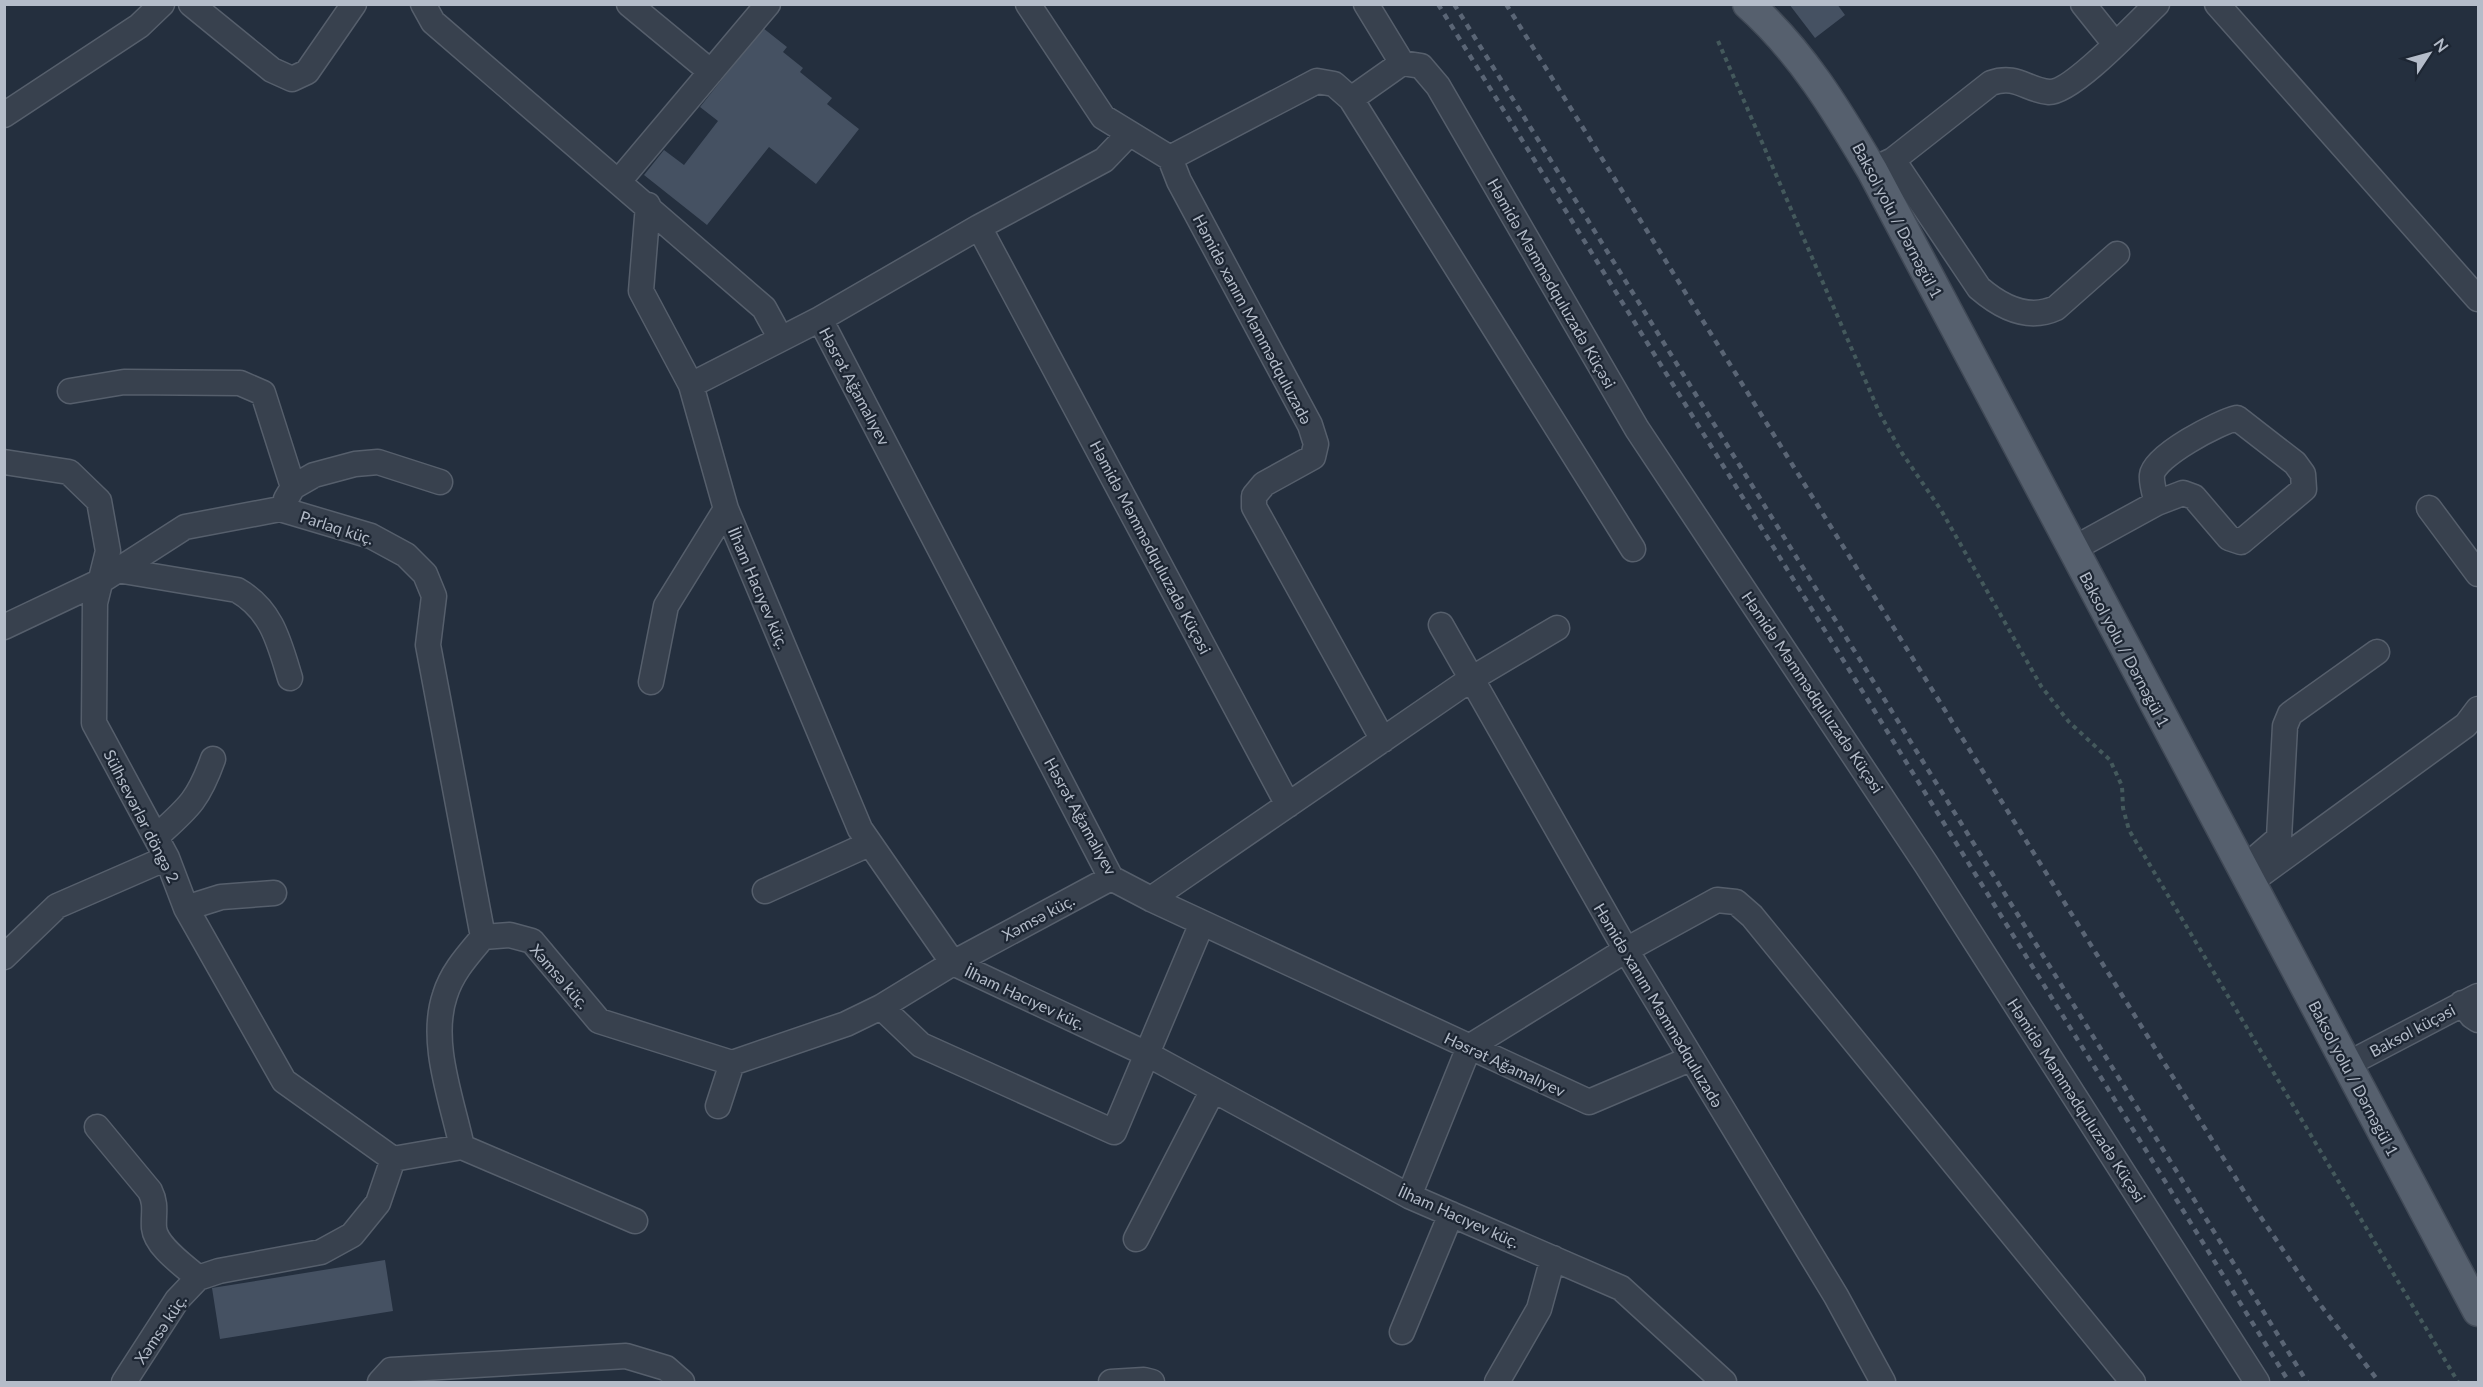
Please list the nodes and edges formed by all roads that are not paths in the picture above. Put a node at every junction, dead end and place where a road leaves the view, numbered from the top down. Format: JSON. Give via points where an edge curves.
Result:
{"nodes":[{"id":1,"x":162,"y":4,"type":"edge"},
{"id":2,"x":190,"y":4,"type":"edge"},
{"id":3,"x":354,"y":4,"type":"edge"},
{"id":4,"x":423,"y":4,"type":"edge"},
{"id":5,"x":629,"y":4,"type":"edge"},
{"id":6,"x":768,"y":4,"type":"edge"},
{"id":7,"x":1028,"y":4,"type":"edge"},
{"id":8,"x":1366,"y":4,"type":"edge"},
{"id":9,"x":1748,"y":4,"type":"edge"},
{"id":10,"x":2083,"y":4,"type":"edge"},
{"id":11,"x":2157,"y":4,"type":"edge"},
{"id":12,"x":2217,"y":4,"type":"edge"},
{"id":13,"x":2115,"y":44,"type":"junction"},
{"id":14,"x":1402,"y":63,"type":"junction"},
{"id":15,"x":711,"y":72,"type":"junction"},
{"id":16,"x":1351,"y":99,"type":"junction"},
{"id":17,"x":4,"y":115,"type":"edge"},
{"id":18,"x":1128,"y":135,"type":"junction"},
{"id":19,"x":1170,"y":158,"type":"junction"},
{"id":20,"x":1883,"y":165,"type":"junction"},
{"id":21,"x":619,"y":181,"type":"junction"},
{"id":22,"x":648,"y":205,"type":"junction"},
{"id":23,"x":979,"y":227,"type":"junction"},
{"id":24,"x":2117,"y":254,"type":"dead end"},
{"id":25,"x":2478,"y":299,"type":"edge"},
{"id":26,"x":820,"y":319,"type":"junction"},
{"id":27,"x":781,"y":339,"type":"junction"},
{"id":28,"x":691,"y":385,"type":"junction"},
{"id":29,"x":70,"y":390,"type":"dead end"},
{"id":30,"x":4,"y":462,"type":"edge"},
{"id":31,"x":440,"y":483,"type":"dead end"},
{"id":32,"x":293,"y":487,"type":"junction"},
{"id":33,"x":2157,"y":503,"type":"junction"},
{"id":34,"x":2428,"y":508,"type":"dead end"},
{"id":35,"x":280,"y":509,"type":"junction"},
{"id":36,"x":726,"y":509,"type":"junction"},
{"id":37,"x":1633,"y":549,"type":"dead end"},
{"id":38,"x":2073,"y":549,"type":"junction"},
{"id":39,"x":2478,"y":574,"type":"edge"},
{"id":40,"x":109,"y":576,"type":"junction"},
{"id":41,"x":1441,"y":625,"type":"dead end"},
{"id":42,"x":4,"y":627,"type":"edge"},
{"id":43,"x":1557,"y":628,"type":"dead end"},
{"id":44,"x":2377,"y":652,"type":"dead end"},
{"id":45,"x":290,"y":678,"type":"dead end"},
{"id":46,"x":1471,"y":679,"type":"junction"},
{"id":47,"x":651,"y":682,"type":"dead end"},
{"id":48,"x":2478,"y":709,"type":"edge"},
{"id":49,"x":1383,"y":740,"type":"junction"},
{"id":50,"x":213,"y":759,"type":"dead end"},
{"id":51,"x":1288,"y":805,"type":"junction"},
{"id":52,"x":869,"y":844,"type":"junction"},
{"id":53,"x":161,"y":848,"type":"junction"},
{"id":54,"x":2245,"y":876,"type":"junction"},
{"id":55,"x":1111,"y":878,"type":"junction"},
{"id":56,"x":765,"y":891,"type":"dead end"},
{"id":57,"x":274,"y":893,"type":"dead end"},
{"id":58,"x":1151,"y":899,"type":"junction"},
{"id":59,"x":186,"y":908,"type":"junction"},
{"id":60,"x":1202,"y":923,"type":"junction"},
{"id":61,"x":483,"y":937,"type":"junction"},
{"id":62,"x":1626,"y":950,"type":"junction"},
{"id":63,"x":4,"y":957,"type":"edge"},
{"id":64,"x":953,"y":963,"type":"junction"},
{"id":65,"x":2473,"y":1006,"type":"edge"},
{"id":66,"x":881,"y":1007,"type":"junction"},
{"id":67,"x":1469,"y":1047,"type":"junction"},
{"id":68,"x":1148,"y":1054,"type":"junction"},
{"id":69,"x":1690,"y":1059,"type":"junction"},
{"id":70,"x":732,"y":1063,"type":"junction"},
{"id":71,"x":2346,"y":1065,"type":"junction"},
{"id":72,"x":1213,"y":1090,"type":"junction"},
{"id":73,"x":718,"y":1106,"type":"dead end"},
{"id":74,"x":97,"y":1127,"type":"dead end"},
{"id":75,"x":462,"y":1147,"type":"junction"},
{"id":76,"x":393,"y":1159,"type":"junction"},
{"id":77,"x":1409,"y":1196,"type":"junction"},
{"id":78,"x":1451,"y":1214,"type":"junction"},
{"id":79,"x":635,"y":1221,"type":"dead end"},
{"id":80,"x":1136,"y":1239,"type":"dead end"},
{"id":81,"x":1553,"y":1258,"type":"junction"},
{"id":82,"x":198,"y":1278,"type":"junction"},
{"id":83,"x":2478,"y":1311,"type":"edge"},
{"id":84,"x":1402,"y":1332,"type":"dead end"},
{"id":85,"x":124,"y":1383,"type":"edge"},
{"id":86,"x":380,"y":1383,"type":"edge"},
{"id":87,"x":682,"y":1383,"type":"edge"},
{"id":88,"x":1111,"y":1383,"type":"edge"},
{"id":89,"x":1152,"y":1383,"type":"edge"},
{"id":90,"x":1497,"y":1383,"type":"edge"},
{"id":91,"x":1724,"y":1383,"type":"edge"},
{"id":92,"x":1883,"y":1383,"type":"edge"},
{"id":93,"x":2133,"y":1383,"type":"edge"},
{"id":94,"x":2257,"y":1383,"type":"edge"}],
"edges":[{"from":1,"to":17,"type":"street","via":[[139,26]]},
{"from":2,"to":3,"type":"street","via":[[272,70],[292,79],[308,72]]},
{"from":4,"to":21,"type":"street","via":[[433,21]]},
{"from":5,"to":15,"type":"street"},
{"from":6,"to":15,"type":"street"},
{"from":7,"to":18,"type":"street","via":[[1092,105]]},
{"from":8,"to":14,"type":"street"},
{"from":9,"to":20,"type":"main road","name":"Baksol yolu / Dərnəgül 1","via":[[1790,45]]},
{"from":10,"to":13,"type":"street"},
{"from":11,"to":13,"type":"street"},
{"from":12,"to":25,"type":"street"},
{"from":13,"to":20,"type":"street","via":[[2063,89],[2050,92],[2004,78],[1991,83]]},
{"from":14,"to":16,"type":"street"},
{"from":14,"to":94,"type":"street","name":"Həmidə Məmmədquluzadə Küçəsi","via":[[1421,66],[1438,86],[1636,429],[1926,864]]},
{"from":15,"to":21,"type":"street"},
{"from":16,"to":19,"type":"street","via":[[1334,84],[1317,81]]},
{"from":16,"to":37,"type":"street"},
{"from":18,"to":19,"type":"street"},
{"from":18,"to":23,"type":"street","via":[[1104,160]]},
{"from":19,"to":49,"type":"street","name":"Həmidə xanım Məmmədquluzadə","via":[[1310,425],[1316,444],[1313,457],[1264,484],[1254,495],[1254,507]]},
{"from":20,"to":24,"type":"street","via":[[1979,288],[1998,304],[2044,314]]},
{"from":20,"to":38,"type":"main road","name":"Baksol yolu / Dərnəgül 1"},
{"from":21,"to":22,"type":"street"},
{"from":22,"to":27,"type":"street","via":[[764,308]]},
{"from":22,"to":28,"type":"street","name":"İlham Hacıyev küç.","via":[[640,291]]},
{"from":23,"to":26,"type":"street"},
{"from":23,"to":51,"type":"street","name":"Həmidə Məmmədquluzadə Küçəsi"},
{"from":26,"to":27,"type":"street"},
{"from":26,"to":55,"type":"street","name":"Həsrət Ağamalıyev"},
{"from":27,"to":28,"type":"street"},
{"from":28,"to":36,"type":"street","name":"İlham Hacıyev küç."},
{"from":29,"to":32,"type":"street","via":[[124,382],[240,383],[263,393]]},
{"from":30,"to":40,"type":"street","name":"Sülhsevərlər döngə 2","via":[[69,472],[99,501]]},
{"from":31,"to":32,"type":"street","via":[[378,462],[314,475]]},
{"from":32,"to":35,"type":"street"},
{"from":33,"to":33,"type":"street","via":[[2183,493],[2194,497],[2229,538],[2241,542],[2304,489],[2303,474],[2295,463],[2237,418],[2220,422],[2156,463],[2151,475]]},
{"from":33,"to":38,"type":"street"},
{"from":34,"to":39,"type":"street"},
{"from":35,"to":40,"type":"street","name":"Parlaq küç.","via":[[185,527]]},
{"from":35,"to":61,"type":"street","name":"Parlaq küç.","via":[[371,536],[406,555],[425,574],[434,596],[428,645]]},
{"from":36,"to":47,"type":"street","via":[[666,606]]},
{"from":36,"to":52,"type":"street","name":"İlham Hacıyev küç."},
{"from":38,"to":54,"type":"main road","name":"Baksol yolu / Dərnəgül 1"},
{"from":40,"to":42,"type":"street","name":"Parlaq küç."},
{"from":40,"to":45,"type":"street","via":[[237,590],[268,618]]},
{"from":40,"to":53,"type":"street","name":"Sülhsevərlər döngə 2","via":[[95,603],[94,723]]},
{"from":41,"to":46,"type":"street","name":"Həmidə xanım Məmmədquluzadə"},
{"from":43,"to":46,"type":"street"},
{"from":44,"to":54,"type":"street","via":[[2290,714],[2285,726],[2279,838]]},
{"from":46,"to":49,"type":"street"},
{"from":46,"to":62,"type":"street","name":"Həmidə xanım Məmmədquluzadə"},
{"from":48,"to":54,"type":"street","via":[[2466,724]]},
{"from":49,"to":51,"type":"street"},
{"from":50,"to":53,"type":"street","via":[[201,791]]},
{"from":51,"to":58,"type":"street"},
{"from":52,"to":56,"type":"street"},
{"from":52,"to":64,"type":"street","name":"İlham Hacıyev küç."},
{"from":53,"to":59,"type":"street","name":"Sülhsevərlər döngə 2"},
{"from":53,"to":63,"type":"street","via":[[57,906]]},
{"from":54,"to":71,"type":"main road","name":"Baksol yolu / Dərnəgül 1"},
{"from":55,"to":58,"type":"street","name":"Həsrət Ağamalıyev"},
{"from":55,"to":64,"type":"street","name":"Xəmsə küç."},
{"from":57,"to":59,"type":"street","via":[[221,897]]},
{"from":58,"to":60,"type":"street","name":"Həsrət Ağamalıyev"},
{"from":59,"to":76,"type":"street","name":"Sülhsevərlər döngə 2","via":[[284,1081]]},
{"from":60,"to":67,"type":"street","name":"Həsrət Ağamalıyev"},
{"from":60,"to":68,"type":"street"},
{"from":61,"to":70,"type":"street","name":"Xəmsə küç.","via":[[510,935],[532,941],[598,1021]]},
{"from":61,"to":75,"type":"street","via":[[460,963],[444,996],[439,1040]]},
{"from":62,"to":67,"type":"street"},
{"from":62,"to":69,"type":"street","name":"Həmidə xanım Məmmədquluzadə"},
{"from":62,"to":93,"type":"street","via":[[1717,900],[1736,902],[1752,916]]},
{"from":64,"to":66,"type":"street","name":"Xəmsə küç."},
{"from":64,"to":68,"type":"street","name":"İlham Hacıyev küç."},
{"from":65,"to":71,"type":"street","name":"Baksol küçəsi"},
{"from":66,"to":68,"type":"street","via":[[921,1045],[1114,1132]]},
{"from":66,"to":70,"type":"street","name":"Xəmsə küç.","via":[[846,1024]]},
{"from":67,"to":69,"type":"street","name":"Həsrət Ağamalıyev","via":[[1589,1102]]},
{"from":67,"to":77,"type":"street"},
{"from":68,"to":72,"type":"street","name":"İlham Hacıyev küç."},
{"from":69,"to":92,"type":"street","name":"Həmidə xanım Məmmədquluzadə","via":[[1836,1296]]},
{"from":70,"to":73,"type":"street"},
{"from":71,"to":83,"type":"main road","name":"Baksol yolu / Dərnəgül 1"},
{"from":72,"to":77,"type":"street","name":"İlham Hacıyev küç."},
{"from":72,"to":80,"type":"street"},
{"from":74,"to":82,"type":"street","via":[[155,1201],[154,1226],[161,1242]]},
{"from":75,"to":76,"type":"street"},
{"from":75,"to":79,"type":"street"},
{"from":76,"to":82,"type":"street","name":"Xəmsə küç.","via":[[378,1203],[352,1235],[321,1252]]},
{"from":77,"to":78,"type":"street","name":"İlham Hacıyev küç."},
{"from":78,"to":81,"type":"street","name":"İlham Hacıyev küç."},
{"from":78,"to":84,"type":"street"},
{"from":81,"to":90,"type":"street","via":[[1539,1309]]},
{"from":81,"to":91,"type":"street","name":"İlham Hacıyev küç.","via":[[1621,1288]]},
{"from":82,"to":85,"type":"street","name":"Xəmsə küç.","via":[[177,1300]]},
{"from":86,"to":87,"type":"street","via":[[391,1370],[626,1356],[666,1368]]},
{"from":88,"to":89,"type":"street"}]}
